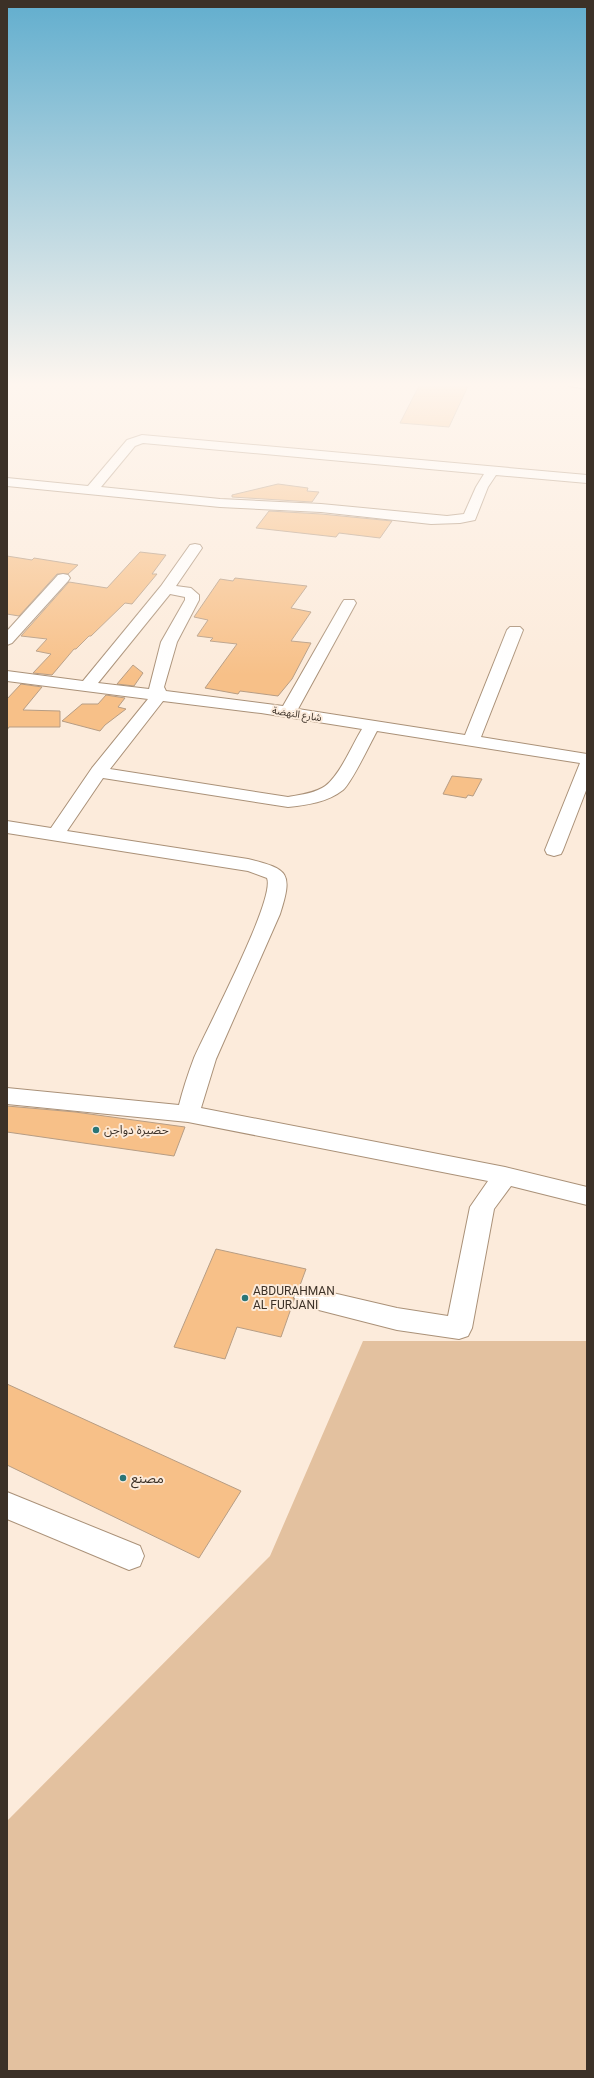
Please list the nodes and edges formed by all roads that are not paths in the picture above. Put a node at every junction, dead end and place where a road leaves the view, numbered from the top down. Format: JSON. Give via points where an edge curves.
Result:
{"nodes":[{"id":1,"x":100,"y":481,"type":"edge"},
{"id":2,"x":486,"y":481,"type":"edge"},
{"id":3,"x":7,"y":482,"type":"edge"},
{"id":4,"x":93,"y":489,"type":"junction"},
{"id":5,"x":195,"y":548,"type":"dead end"},
{"id":6,"x":63,"y":578,"type":"dead end"},
{"id":7,"x":166,"y":589,"type":"junction"},
{"id":8,"x":349,"y":603,"type":"dead end"},
{"id":9,"x":515,"y":630,"type":"dead end"},
{"id":10,"x":7,"y":640,"type":"edge"},
{"id":11,"x":7,"y":676,"type":"edge"},
{"id":12,"x":86,"y":687,"type":"junction"},
{"id":13,"x":159,"y":695,"type":"junction"},
{"id":14,"x":288,"y":712,"type":"junction"},
{"id":15,"x":372,"y":726,"type":"junction"},
{"id":16,"x":470,"y":740,"type":"junction"},
{"id":17,"x":587,"y":758,"type":"edge"},
{"id":18,"x":587,"y":765,"type":"edge"},
{"id":19,"x":98,"y":772,"type":"junction"},
{"id":20,"x":7,"y":827,"type":"edge"},
{"id":21,"x":56,"y":834,"type":"junction"},
{"id":22,"x":554,"y":850,"type":"dead end"},
{"id":23,"x":7,"y":1096,"type":"edge"},
{"id":24,"x":188,"y":1114,"type":"junction"},
{"id":25,"x":504,"y":1176,"type":"junction"},
{"id":26,"x":587,"y":1196,"type":"edge"},
{"id":27,"x":307,"y":1297,"type":"dead end"},
{"id":28,"x":7,"y":1505,"type":"edge"},
{"id":29,"x":129,"y":1556,"type":"dead end"}],
"edges":[{"from":1,"to":4,"type":"street"},
{"from":2,"to":4,"type":"street","via":[[470,517],[463,520],[251,503],[220,503]]},
{"from":3,"to":4,"type":"street"},
{"from":5,"to":7,"type":"street"},
{"from":6,"to":10,"type":"street"},
{"from":7,"to":12,"type":"street"},
{"from":7,"to":13,"type":"street","via":[[186,591],[192,595],[192,600],[169,642],[156,687]]},
{"from":8,"to":14,"type":"street"},
{"from":9,"to":16,"type":"street"},
{"from":11,"to":12,"type":"street","name":"شارع النهضة"},
{"from":12,"to":13,"type":"street","name":"شارع النهضة"},
{"from":13,"to":14,"type":"street","name":"شارع النهضة"},
{"from":13,"to":19,"type":"street"},
{"from":14,"to":15,"type":"street","name":"شارع النهضة"},
{"from":15,"to":16,"type":"street","name":"شارع النهضة"},
{"from":15,"to":19,"type":"street","via":[[338,785],[309,799],[288,802]]},
{"from":16,"to":17,"type":"street","name":"شارع النهضة"},
{"from":18,"to":22,"type":"street"},
{"from":19,"to":21,"type":"street"},
{"from":20,"to":21,"type":"street"},
{"from":21,"to":24,"type":"street","via":[[248,865],[276,876],[279,884],[271,912],[205,1060]]},
{"from":23,"to":24,"type":"street"},
{"from":24,"to":25,"type":"street"},
{"from":25,"to":26,"type":"street"},
{"from":25,"to":27,"type":"street","via":[[482,1207],[459,1328],[398,1319]]},
{"from":28,"to":29,"type":"street"}]}
